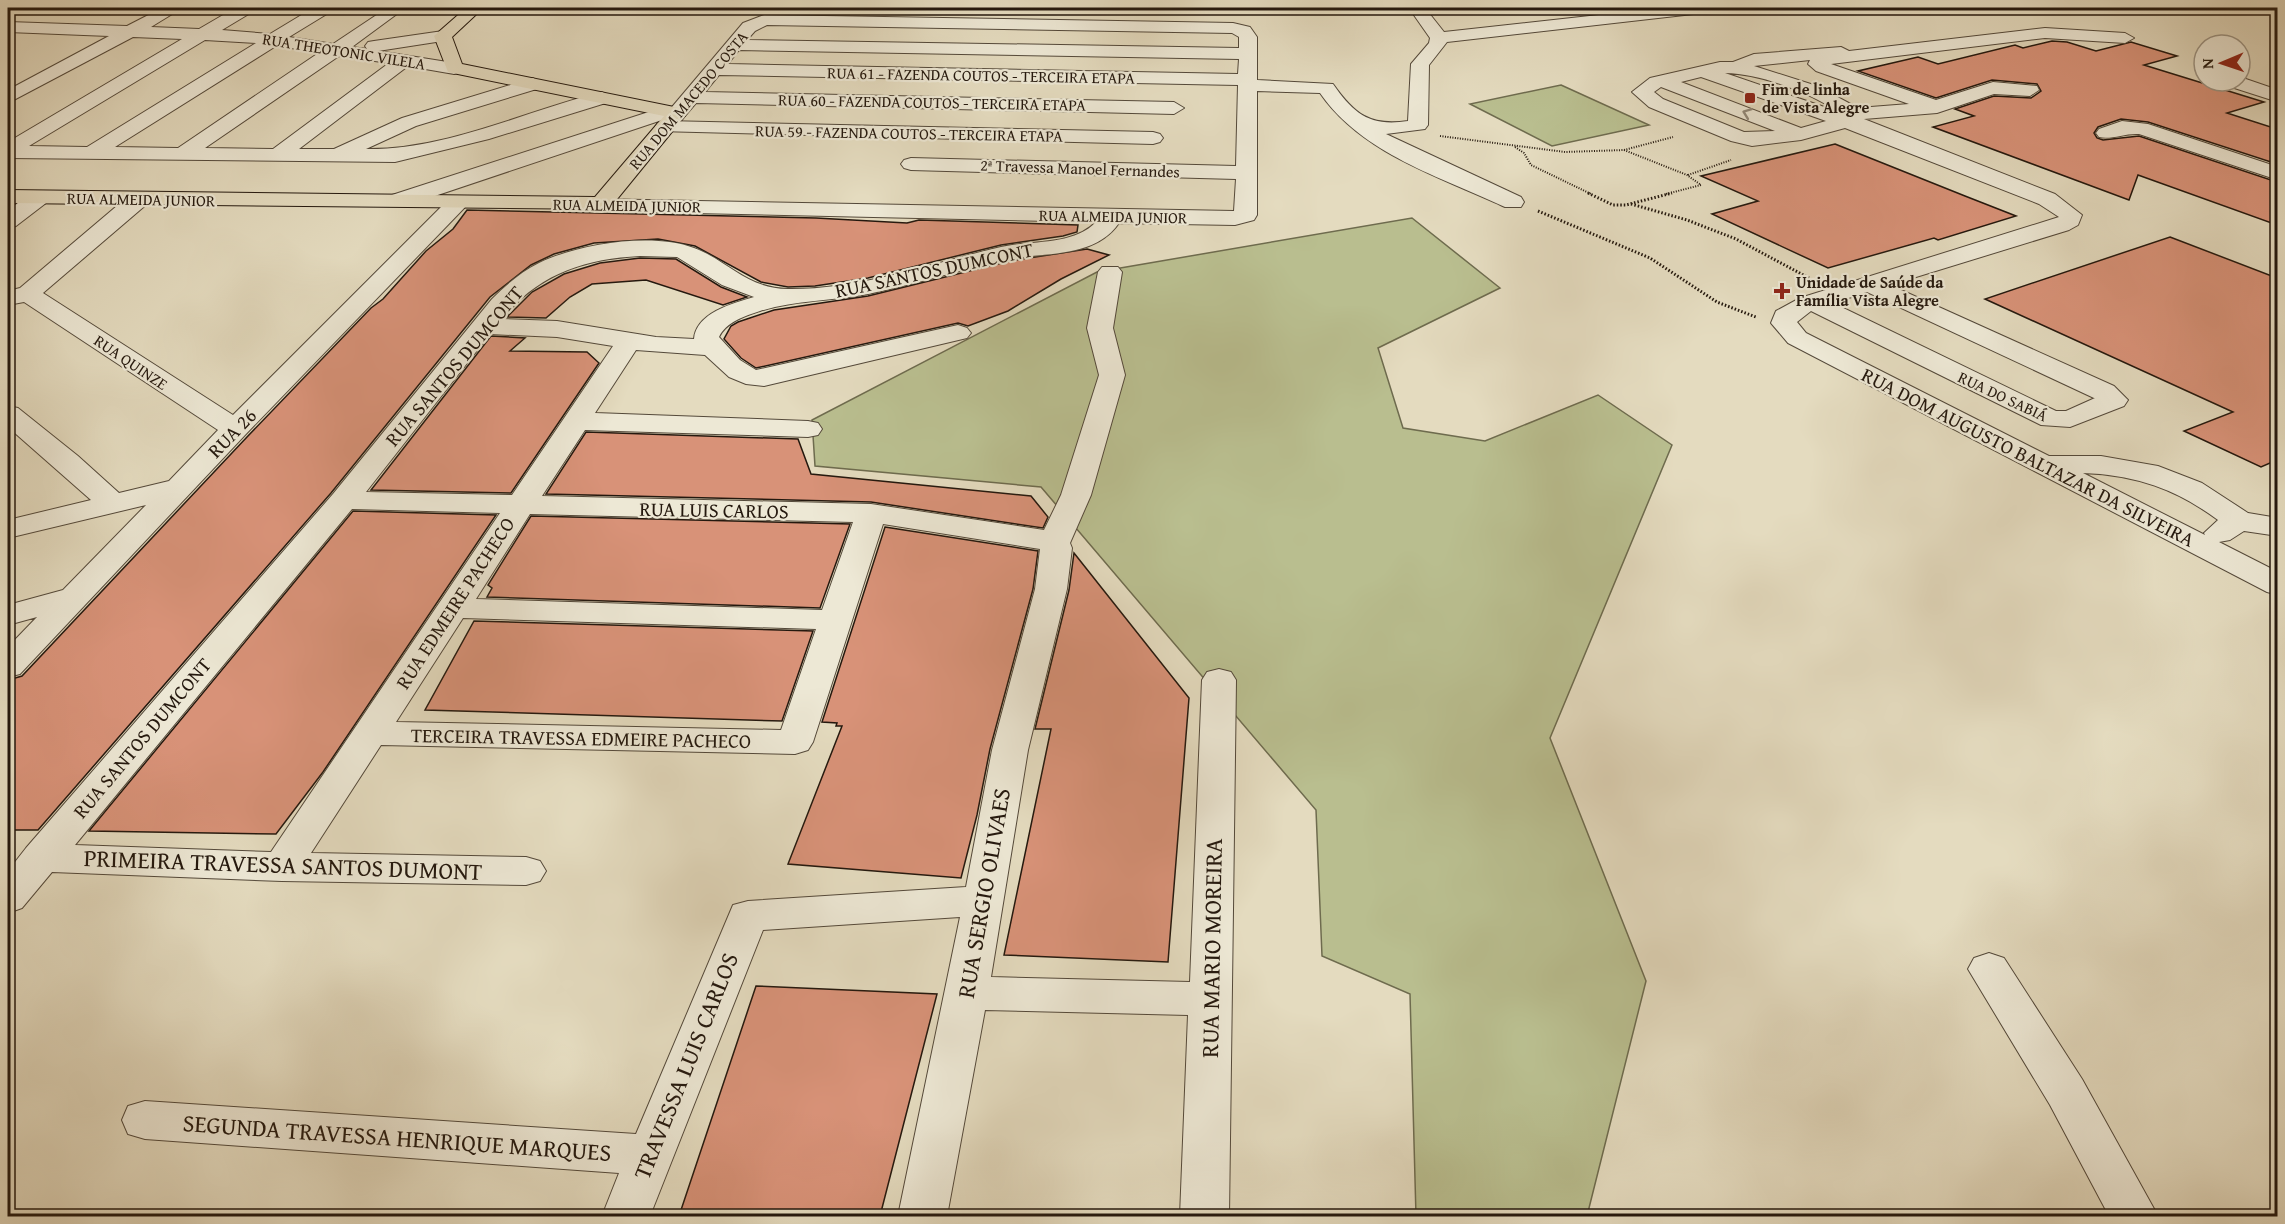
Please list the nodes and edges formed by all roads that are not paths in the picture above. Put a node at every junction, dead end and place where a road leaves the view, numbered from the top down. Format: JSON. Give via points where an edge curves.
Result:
{"nodes":[{"id":1,"x":174,"y":8,"type":"edge"},
{"id":2,"x":246,"y":8,"type":"edge"},
{"id":3,"x":324,"y":8,"type":"edge"},
{"id":4,"x":397,"y":8,"type":"edge"},
{"id":5,"x":475,"y":8,"type":"edge"},
{"id":6,"x":1417,"y":8,"type":"edge"},
{"id":7,"x":1529,"y":8,"type":"edge"},
{"id":8,"x":1702,"y":8,"type":"edge"},
{"id":9,"x":1644,"y":11,"type":"edge"},
{"id":10,"x":85,"y":13,"type":"dead end"},
{"id":11,"x":10,"y":17,"type":"edge"},
{"id":12,"x":972,"y":22,"type":"junction"},
{"id":13,"x":1546,"y":25,"type":"junction"},
{"id":14,"x":53,"y":28,"type":"junction"},
{"id":15,"x":132,"y":30,"type":"junction"},
{"id":16,"x":202,"y":33,"type":"junction"},
{"id":17,"x":1439,"y":38,"type":"junction"},
{"id":18,"x":2125,"y":38,"type":"dead end"},
{"id":19,"x":275,"y":39,"type":"junction"},
{"id":20,"x":735,"y":45,"type":"junction"},
{"id":21,"x":17,"y":47,"type":"dead end"},
{"id":22,"x":960,"y":48,"type":"junction"},
{"id":23,"x":344,"y":49,"type":"junction"},
{"id":24,"x":448,"y":51,"type":"junction"},
{"id":25,"x":1870,"y":53,"type":"junction"},
{"id":26,"x":1248,"y":54,"type":"junction"},
{"id":27,"x":375,"y":55,"type":"junction"},
{"id":28,"x":409,"y":62,"type":"junction"},
{"id":29,"x":1738,"y":67,"type":"junction"},
{"id":30,"x":713,"y":69,"type":"junction"},
{"id":31,"x":1702,"y":71,"type":"junction"},
{"id":32,"x":949,"y":75,"type":"junction"},
{"id":33,"x":1662,"y":81,"type":"junction"},
{"id":34,"x":1249,"y":82,"type":"junction"},
{"id":35,"x":533,"y":84,"type":"junction"},
{"id":36,"x":2252,"y":88,"type":"edge"},
{"id":37,"x":2030,"y":90,"type":"dead end"},
{"id":38,"x":2277,"y":96,"type":"edge"},
{"id":39,"x":8,"y":97,"type":"edge"},
{"id":40,"x":602,"y":98,"type":"junction"},
{"id":41,"x":938,"y":102,"type":"junction"},
{"id":42,"x":1937,"y":106,"type":"junction"},
{"id":43,"x":1174,"y":108,"type":"dead end"},
{"id":44,"x":675,"y":112,"type":"junction"},
{"id":45,"x":1851,"y":118,"type":"junction"},
{"id":46,"x":1360,"y":125,"type":"junction"},
{"id":47,"x":924,"y":133,"type":"junction"},
{"id":48,"x":2106,"y":133,"type":"dead end"},
{"id":49,"x":1801,"y":134,"type":"junction"},
{"id":50,"x":1153,"y":138,"type":"dead end"},
{"id":51,"x":8,"y":151,"type":"edge"},
{"id":52,"x":93,"y":152,"type":"junction"},
{"id":53,"x":184,"y":153,"type":"junction"},
{"id":54,"x":278,"y":155,"type":"junction"},
{"id":55,"x":337,"y":156,"type":"junction"},
{"id":56,"x":1248,"y":173,"type":"junction"},
{"id":57,"x":2277,"y":174,"type":"edge"},
{"id":58,"x":901,"y":188,"type":"junction"},
{"id":59,"x":8,"y":197,"type":"edge"},
{"id":60,"x":39,"y":198,"type":"junction"},
{"id":61,"x":139,"y":199,"type":"junction"},
{"id":62,"x":400,"y":200,"type":"junction"},
{"id":63,"x":459,"y":202,"type":"junction"},
{"id":64,"x":1513,"y":202,"type":"road end"},
{"id":65,"x":601,"y":204,"type":"junction"},
{"id":66,"x":1111,"y":216,"type":"junction"},
{"id":67,"x":8,"y":221,"type":"edge"},
{"id":68,"x":1110,"y":272,"type":"dead end"},
{"id":69,"x":1869,"y":284,"type":"junction"},
{"id":70,"x":18,"y":296,"type":"edge"},
{"id":71,"x":787,"y":296,"type":"junction"},
{"id":72,"x":1813,"y":303,"type":"junction"},
{"id":73,"x":483,"y":326,"type":"junction"},
{"id":74,"x":958,"y":333,"type":"dead end"},
{"id":75,"x":629,"y":341,"type":"junction"},
{"id":76,"x":712,"y":347,"type":"junction"},
{"id":77,"x":8,"y":414,"type":"edge"},
{"id":78,"x":576,"y":421,"type":"junction"},
{"id":79,"x":235,"y":429,"type":"junction"},
{"id":80,"x":808,"y":429,"type":"dead end"},
{"id":81,"x":2043,"y":465,"type":"junction"},
{"id":82,"x":182,"y":487,"type":"junction"},
{"id":83,"x":344,"y":500,"type":"junction"},
{"id":84,"x":112,"y":503,"type":"junction"},
{"id":85,"x":519,"y":505,"type":"junction"},
{"id":86,"x":871,"y":513,"type":"junction"},
{"id":87,"x":2239,"y":521,"type":"junction"},
{"id":88,"x":2277,"y":527,"type":"edge"},
{"id":89,"x":8,"y":529,"type":"edge"},
{"id":90,"x":2200,"y":544,"type":"junction"},
{"id":91,"x":1054,"y":557,"type":"junction"},
{"id":92,"x":2277,"y":585,"type":"edge"},
{"id":93,"x":76,"y":596,"type":"junction"},
{"id":94,"x":452,"y":608,"type":"junction"},
{"id":95,"x":8,"y":615,"type":"edge"},
{"id":96,"x":837,"y":620,"type":"junction"},
{"id":97,"x":8,"y":667,"type":"edge"},
{"id":98,"x":1219,"y":680,"type":"dead end"},
{"id":99,"x":368,"y":733,"type":"junction"},
{"id":100,"x":40,"y":858,"type":"junction"},
{"id":101,"x":282,"y":867,"type":"junction"},
{"id":102,"x":526,"y":871,"type":"dead end"},
{"id":103,"x":8,"y":898,"type":"edge"},
{"id":104,"x":981,"y":901,"type":"junction"},
{"id":105,"x":1989,"y":969,"type":"dead end"},
{"id":106,"x":967,"y":993,"type":"junction"},
{"id":107,"x":1211,"y":999,"type":"junction"},
{"id":108,"x":145,"y":1120,"type":"dead end"},
{"id":109,"x":650,"y":1155,"type":"junction"},
{"id":110,"x":626,"y":1216,"type":"edge"},
{"id":111,"x":922,"y":1216,"type":"edge"},
{"id":112,"x":1205,"y":1216,"type":"edge"},
{"id":113,"x":2134,"y":1216,"type":"edge"}],
"edges":[{"from":1,"to":15,"type":"street"},
{"from":2,"to":16,"type":"street"},
{"from":3,"to":19,"type":"street"},
{"from":4,"to":23,"type":"street"},
{"from":5,"to":24,"type":"main road"},
{"from":6,"to":17,"type":"street"},
{"from":7,"to":13,"type":"street"},
{"from":8,"to":9,"type":"street"},
{"from":9,"to":13,"type":"street"},
{"from":10,"to":14,"type":"street"},
{"from":11,"to":14,"type":"street","name":"RUA THEOTONIC VILELA"},
{"from":12,"to":20,"type":"street","name":"RUA DOM MACEDO COSTA","via":[[758,21]]},
{"from":12,"to":22,"type":"street"},
{"from":12,"to":26,"type":"street","name":"RUA DOM MACEDO COSTA","via":[[1233,28],[1246,34]]},
{"from":13,"to":17,"type":"street"},
{"from":14,"to":15,"type":"street","name":"RUA THEOTONIC VILELA"},
{"from":14,"to":21,"type":"street"},
{"from":15,"to":16,"type":"street","name":"RUA THEOTONIC VILELA"},
{"from":15,"to":39,"type":"street"},
{"from":16,"to":19,"type":"street","name":"RUA THEOTONIC VILELA"},
{"from":16,"to":51,"type":"street"},
{"from":17,"to":46,"type":"street","via":[[1420,64],[1408,127]]},
{"from":18,"to":25,"type":"street","via":[[2051,33]]},
{"from":19,"to":23,"type":"street","name":"RUA THEOTONIC VILELA"},
{"from":19,"to":52,"type":"street"},
{"from":20,"to":22,"type":"street"},
{"from":20,"to":30,"type":"street","name":"RUA DOM MACEDO COSTA"},
{"from":22,"to":26,"type":"street"},
{"from":22,"to":32,"type":"street"},
{"from":23,"to":24,"type":"street"},
{"from":23,"to":27,"type":"street","name":"RUA THEOTONIC VILELA"},
{"from":23,"to":53,"type":"street"},
{"from":24,"to":27,"type":"street"},
{"from":24,"to":28,"type":"street","name":"RUA THEOTONIC VILELA"},
{"from":24,"to":35,"type":"main road","name":"RUA THEOTONIC VILELA"},
{"from":25,"to":29,"type":"street","via":[[1794,54],[1754,60]]},
{"from":25,"to":42,"type":"street","via":[[1826,58],[1817,64]]},
{"from":26,"to":34,"type":"street"},
{"from":27,"to":28,"type":"street","name":"RUA THEOTONIC VILELA"},
{"from":28,"to":54,"type":"street"},
{"from":29,"to":31,"type":"street"},
{"from":29,"to":45,"type":"street","via":[[1831,99]]},
{"from":30,"to":32,"type":"street","name":"RUA 61 - FAZENDA COUTOS - TERCEIRA ETAPA"},
{"from":30,"to":44,"type":"street","name":"RUA DOM MACEDO COSTA"},
{"from":31,"to":33,"type":"street"},
{"from":31,"to":45,"type":"street"},
{"from":32,"to":34,"type":"street","name":"RUA 61 - FAZENDA COUTOS - TERCEIRA ETAPA"},
{"from":32,"to":41,"type":"street"},
{"from":49,"to":33,"type":"street","one_way":true},
{"from":33,"to":49,"type":"street","via":[[1641,92],[1656,103],[1712,127],[1752,140]]},
{"from":34,"to":46,"type":"street","name":"RUA 61 - FAZENDA COUTOS - TERCEIRA ETAPA","via":[[1323,87]]},
{"from":34,"to":56,"type":"street"},
{"from":35,"to":40,"type":"main road","name":"RUA THEOTONIC VILELA"},
{"from":35,"to":55,"type":"street","via":[[410,122]]},
{"from":36,"to":38,"type":"street"},
{"from":37,"to":42,"type":"street","via":[[1993,88]]},
{"from":40,"to":44,"type":"main road","name":"RUA THEOTONIC VILELA"},
{"from":40,"to":55,"type":"street","via":[[419,152],[383,157]]},
{"from":41,"to":43,"type":"street","name":"RUA 60 - FAZENDA COUTOS - TERCEIRA ETAPA"},
{"from":41,"to":44,"type":"street","name":"RUA 60 - FAZENDA COUTOS - TERCEIRA ETAPA"},
{"from":41,"to":47,"type":"street"},
{"from":42,"to":45,"type":"street"},
{"from":44,"to":47,"type":"street","name":"RUA 59 - FAZENDA COUTOS - TERCEIRA ETAPA"},
{"from":44,"to":62,"type":"street"},
{"from":44,"to":65,"type":"main road","name":"RUA DOM MACEDO COSTA"},
{"from":45,"to":49,"type":"street"},
{"from":45,"to":69,"type":"street","via":[[2047,199],[2071,215],[2061,225]]},
{"from":46,"to":64,"type":"street","name":"RUA 61 - FAZENDA COUTOS - TERCEIRA ETAPA","via":[[1390,146]]},
{"from":47,"to":50,"type":"street","name":"RUA 59 - FAZENDA COUTOS - TERCEIRA ETAPA"},
{"from":47,"to":58,"type":"street"},
{"from":48,"to":57,"type":"street","via":[[2122,127],[2141,128]]},
{"from":51,"to":52,"type":"street"},
{"from":52,"to":53,"type":"street"},
{"from":53,"to":54,"type":"street"},
{"from":54,"to":55,"type":"street"},
{"from":56,"to":58,"type":"street","name":"2ª Travessa Manoel Fernandes"},
{"from":56,"to":66,"type":"street","name":"RUA ALMEIDA JUNIOR","via":[[1246,215]]},
{"from":58,"to":65,"type":"street","name":"RUA ALMEIDA JUNIOR"},
{"from":58,"to":66,"type":"street","name":"RUA ALMEIDA JUNIOR"},
{"from":59,"to":60,"type":"main road","name":"RUA ALMEIDA JUNIOR"},
{"from":60,"to":61,"type":"main road","name":"RUA ALMEIDA JUNIOR"},
{"from":60,"to":67,"type":"street"},
{"from":61,"to":62,"type":"main road","name":"RUA ALMEIDA JUNIOR"},
{"from":61,"to":70,"type":"street"},
{"from":62,"to":63,"type":"main road","name":"RUA ALMEIDA JUNIOR"},
{"from":63,"to":65,"type":"main road","name":"RUA ALMEIDA JUNIOR"},
{"from":63,"to":79,"type":"street","name":"RUA 26"},
{"from":66,"to":71,"type":"street","name":"RUA SANTOS DUMCONT","via":[[1104,228],[1083,240],[849,288]]},
{"from":68,"to":91,"type":"street","name":"RUA SERGIO OLIVAES","via":[[1100,328],[1112,375]]},
{"from":69,"to":72,"type":"street"},
{"from":69,"to":72,"type":"street","name":"RUA DO SABIÁ","via":[[2097,388],[2114,400],[2070,419],[2051,419]]},
{"from":70,"to":79,"type":"street","name":"RUA QUINZE"},
{"from":71,"to":73,"type":"street","name":"RUA SANTOS DUMCONT","via":[[743,286],[676,250],[612,250],[572,258],[540,272],[511,292]]},
{"from":71,"to":76,"type":"street","via":[[720,318],[707,332]]},
{"from":72,"to":81,"type":"street","name":"RUA DOM AUGUSTO BALTAZAR DA SILVEIRA","via":[[1785,316],[1784,323],[1797,338]]},
{"from":73,"to":75,"type":"street","via":[[557,328]]},
{"from":73,"to":83,"type":"street","name":"RUA SANTOS DUMCONT"},
{"from":74,"to":76,"type":"street","via":[[756,379],[748,378]]},
{"from":75,"to":76,"type":"street"},
{"from":75,"to":78,"type":"street","name":"RUA EDMEIRE PACHECO"},
{"from":77,"to":84,"type":"street"},
{"from":78,"to":80,"type":"street"},
{"from":78,"to":85,"type":"street","name":"RUA EDMEIRE PACHECO"},
{"from":79,"to":82,"type":"street","name":"RUA 26"},
{"from":81,"to":87,"type":"street","via":[[2111,464],[2160,474],[2198,491]]},
{"from":81,"to":90,"type":"street","name":"RUA DOM AUGUSTO BALTAZAR DA SILVEIRA"},
{"from":82,"to":84,"type":"street"},
{"from":82,"to":93,"type":"street","name":"RUA 26"},
{"from":83,"to":85,"type":"street","name":"RUA LUIS CARLOS"},
{"from":83,"to":100,"type":"street","name":"RUA SANTOS DUMCONT"},
{"from":84,"to":89,"type":"street"},
{"from":85,"to":86,"type":"street","name":"RUA LUIS CARLOS"},
{"from":85,"to":94,"type":"street","name":"RUA EDMEIRE PACHECO"},
{"from":86,"to":91,"type":"street","name":"RUA LUIS CARLOS","via":[[1034,537]]},
{"from":86,"to":96,"type":"street"},
{"from":87,"to":88,"type":"street"},
{"from":87,"to":90,"type":"street"},
{"from":90,"to":92,"type":"street","name":"RUA DOM AUGUSTO BALTAZAR DA SILVEIRA"},
{"from":91,"to":104,"type":"street","name":"RUA SERGIO OLIVAES"},
{"from":93,"to":95,"type":"street"},
{"from":93,"to":97,"type":"street","name":"RUA 26"},
{"from":94,"to":96,"type":"street"},
{"from":94,"to":99,"type":"street","name":"RUA EDMEIRE PACHECO"},
{"from":96,"to":99,"type":"street","name":"TERCEIRA TRAVESSA EDMEIRE PACHECO","via":[[795,742]]},
{"from":98,"to":107,"type":"street","name":"RUA MARIO MOREIRA"},
{"from":99,"to":101,"type":"street","name":"RUA EDMEIRE PACHECO"},
{"from":100,"to":101,"type":"street","name":"PRIMEIRA TRAVESSA SANTOS DUMONT"},
{"from":100,"to":103,"type":"street","name":"RUA SANTOS DUMCONT"},
{"from":101,"to":102,"type":"street","name":"PRIMEIRA TRAVESSA SANTOS DUMONT"},
{"from":104,"to":106,"type":"street","name":"RUA SERGIO OLIVAES"},
{"from":104,"to":109,"type":"street","name":"TRAVESSA LUIS CARLOS","via":[[748,916]]},
{"from":105,"to":113,"type":"street","via":[[2066,1092]]},
{"from":106,"to":107,"type":"street"},
{"from":106,"to":111,"type":"street","name":"RUA SERGIO OLIVAES"},
{"from":107,"to":112,"type":"street","name":"RUA MARIO MOREIRA"},
{"from":108,"to":109,"type":"street","name":"SEGUNDA TRAVESSA HENRIQUE MARQUES"},
{"from":109,"to":110,"type":"street","name":"TRAVESSA LUIS CARLOS"}]}
